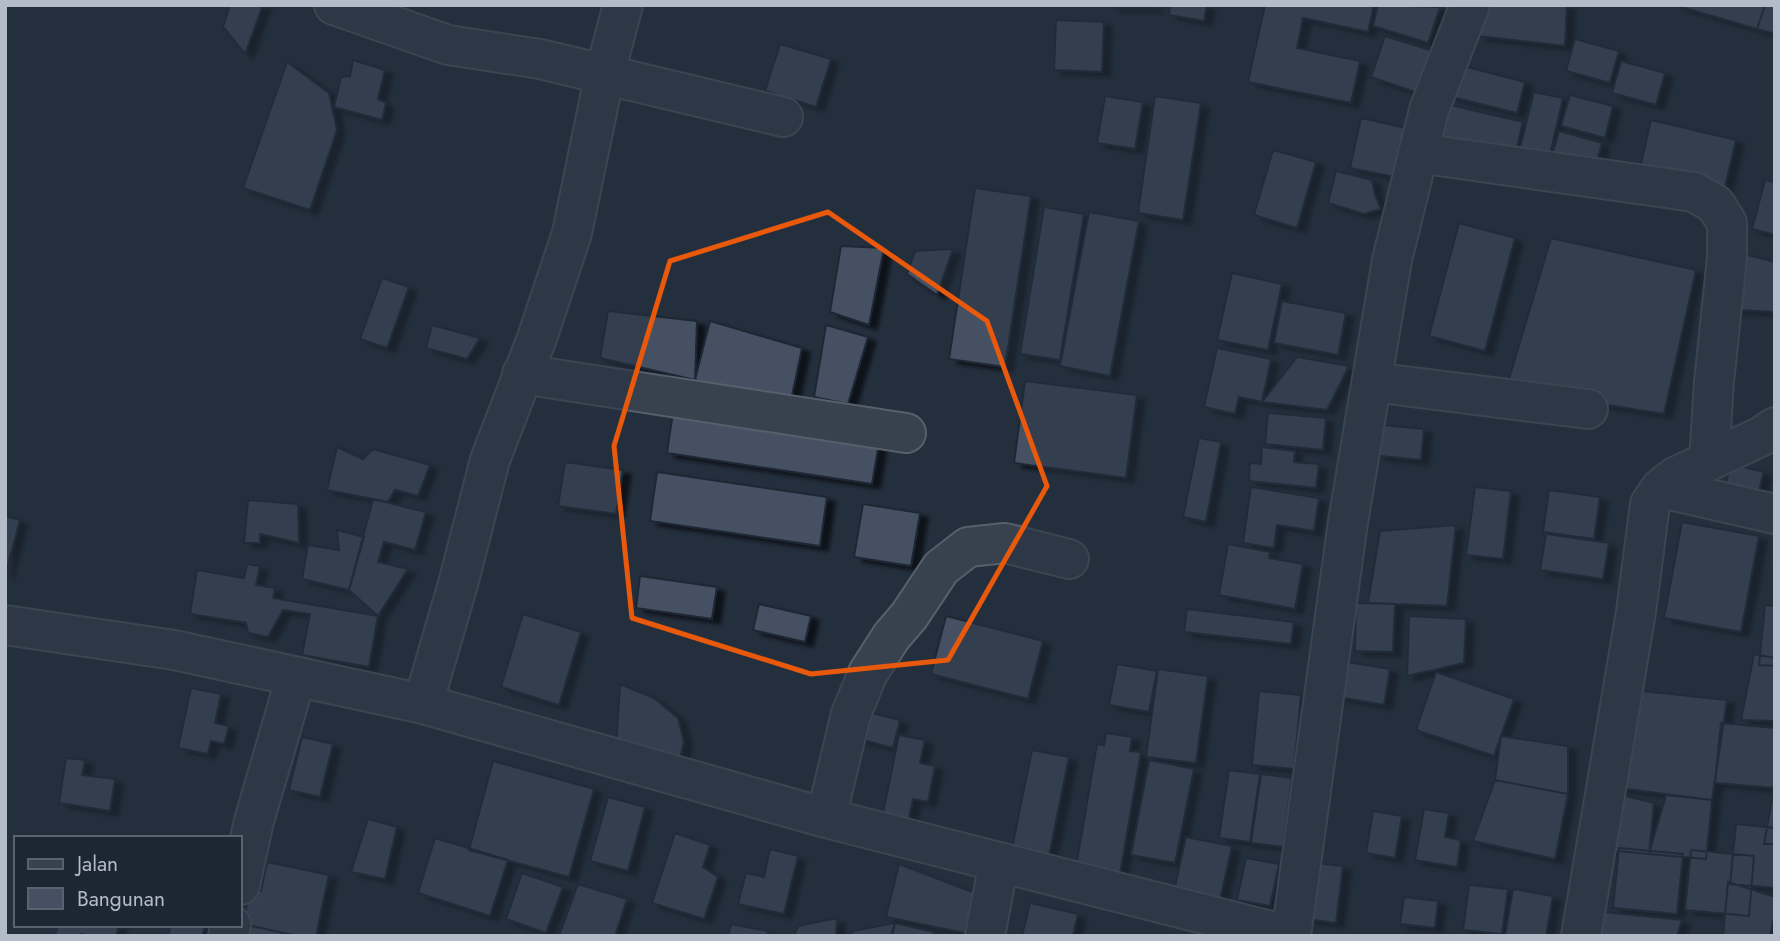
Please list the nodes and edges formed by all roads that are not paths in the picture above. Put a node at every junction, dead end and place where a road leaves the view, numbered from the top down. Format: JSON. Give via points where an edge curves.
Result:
{"nodes":[{"id":1,"x":334,"y":5,"type":"edge"},
{"id":2,"x":623,"y":5,"type":"edge"},
{"id":3,"x":1470,"y":5,"type":"edge"},
{"id":4,"x":605,"y":74,"type":"junction"},
{"id":5,"x":782,"y":117,"type":"dead end"},
{"id":6,"x":1418,"y":153,"type":"junction"},
{"id":7,"x":523,"y":374,"type":"junction"},
{"id":8,"x":1371,"y":382,"type":"junction"},
{"id":9,"x":1588,"y":408,"type":"dead end"},
{"id":10,"x":1775,"y":427,"type":"edge"},
{"id":11,"x":906,"y":433,"type":"dead end"},
{"id":12,"x":1709,"y":461,"type":"junction"},
{"id":13,"x":1661,"y":488,"type":"junction"},
{"id":14,"x":1775,"y":514,"type":"edge"},
{"id":15,"x":1069,"y":559,"type":"dead end"},
{"id":16,"x":5,"y":625,"type":"edge"},
{"id":17,"x":296,"y":677,"type":"junction"},
{"id":18,"x":423,"y":704,"type":"junction"},
{"id":19,"x":826,"y":818,"type":"junction"},
{"id":20,"x":999,"y":862,"type":"junction"},
{"id":21,"x":242,"y":876,"type":"edge"},
{"id":22,"x":985,"y":936,"type":"edge"},
{"id":23,"x":1290,"y":936,"type":"edge"},
{"id":24,"x":1581,"y":936,"type":"edge"}],
"edges":[{"from":1,"to":4,"type":"street","via":[[448,45]]},
{"from":2,"to":4,"type":"street"},
{"from":3,"to":6,"type":"street","via":[[1429,110]]},
{"from":4,"to":5,"type":"street"},
{"from":4,"to":7,"type":"street","via":[[572,233]]},
{"from":6,"to":8,"type":"street","via":[[1392,260]]},
{"from":6,"to":12,"type":"street","via":[[1694,192],[1715,204],[1727,223],[1727,258]]},
{"from":7,"to":11,"type":"street"},
{"from":7,"to":18,"type":"street","via":[[491,460]]},
{"from":8,"to":9,"type":"street"},
{"from":8,"to":23,"type":"street"},
{"from":10,"to":12,"type":"street"},
{"from":12,"to":13,"type":"street"},
{"from":13,"to":14,"type":"street"},
{"from":13,"to":24,"type":"street","via":[[1650,504]]},
{"from":15,"to":19,"type":"street","via":[[1005,543],[968,547],[941,568],[868,673],[851,714]]},
{"from":16,"to":17,"type":"street","via":[[174,650]]},
{"from":17,"to":18,"type":"street"},
{"from":17,"to":21,"type":"street"},
{"from":18,"to":19,"type":"street"},
{"from":19,"to":20,"type":"street"},
{"from":20,"to":22,"type":"street"},
{"from":20,"to":23,"type":"street"}]}
